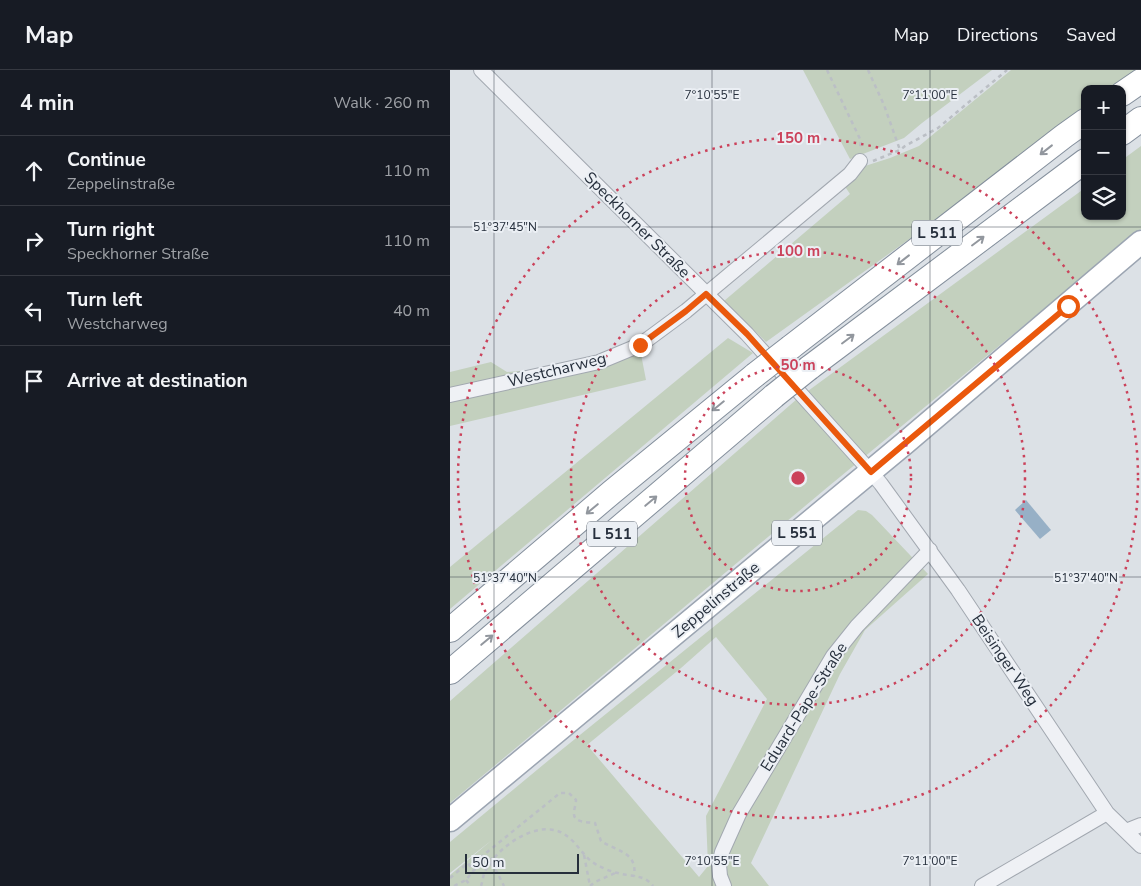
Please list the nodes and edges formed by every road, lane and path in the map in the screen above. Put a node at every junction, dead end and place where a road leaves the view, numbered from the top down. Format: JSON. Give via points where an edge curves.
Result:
{"nodes":[{"id":1,"x":481,"y":70,"type":"edge"},
{"id":2,"x":827,"y":70,"type":"edge"},
{"id":3,"x":868,"y":70,"type":"edge"},
{"id":4,"x":1007,"y":70,"type":"edge"},
{"id":5,"x":1141,"y":81,"type":"edge"},
{"id":6,"x":1126,"y":91,"type":"edge"},
{"id":7,"x":1141,"y":119,"type":"edge"},
{"id":8,"x":1081,"y":124,"type":"edge"},
{"id":9,"x":1126,"y":130,"type":"edge"},
{"id":10,"x":900,"y":150,"type":"junction"},
{"id":11,"x":860,"y":161,"type":"junction"},
{"id":12,"x":1081,"y":164,"type":"edge"},
{"id":13,"x":1141,"y":242,"type":"edge"},
{"id":14,"x":706,"y":294,"type":"junction"},
{"id":15,"x":450,"y":395,"type":"edge"},
{"id":16,"x":871,"y":472,"type":"junction"},
{"id":17,"x":930,"y":550,"type":"junction"},
{"id":18,"x":450,"y":630,"type":"edge"},
{"id":19,"x":450,"y":672,"type":"edge"},
{"id":20,"x":1107,"y":814,"type":"junction"},
{"id":21,"x":450,"y":820,"type":"edge"},
{"id":22,"x":1141,"y":825,"type":"edge"},
{"id":23,"x":1126,"y":831,"type":"junction"},
{"id":24,"x":1141,"y":846,"type":"edge"},
{"id":25,"x":584,"y":855,"type":"junction"},
{"id":26,"x":491,"y":862,"type":"junction"},
{"id":27,"x":616,"y":873,"type":"junction"},
{"id":28,"x":634,"y":876,"type":"junction"},
{"id":29,"x":450,"y":878,"type":"edge"},
{"id":30,"x":466,"y":880,"type":"junction"},
{"id":31,"x":470,"y":885,"type":"dead end"},
{"id":32,"x":454,"y":886,"type":"edge"},
{"id":33,"x":481,"y":886,"type":"edge"},
{"id":34,"x":504,"y":886,"type":"edge"},
{"id":35,"x":590,"y":886,"type":"edge"},
{"id":36,"x":653,"y":886,"type":"edge"},
{"id":37,"x":724,"y":886,"type":"edge"},
{"id":38,"x":982,"y":886,"type":"edge"}],
"edges":[{"from":1,"to":14,"type":"street","name":"Speckhorner Straße"},
{"from":2,"to":11,"type":"path","via":[[861,140]]},
{"from":3,"to":10,"type":"path"},
{"from":4,"to":10,"type":"path","via":[[938,128]]},
{"from":5,"to":6,"type":"highway"},
{"from":7,"to":9,"type":"highway"},
{"from":8,"to":18,"type":"highway","number":"L 511","one_way":true,"bridge":true,"via":[[755,375]]},
{"from":10,"to":11,"type":"path","via":[[865,163]]},
{"from":11,"to":14,"type":"street","name":"Westcharweg","via":[[850,174]]},
{"from":19,"to":12,"type":"highway","number":"L 511","one_way":true,"bridge":true,"via":[[774,396]]},
{"from":13,"to":16,"type":"main road","name":"Zeppelinstraße","number":"L 551"},
{"from":14,"to":15,"type":"street","name":"Westcharweg","via":[[640,345],[599,362]]},
{"from":14,"to":16,"type":"street","name":"Speckhorner Straße","via":[[747,334]]},
{"from":16,"to":17,"type":"street","name":"Beisinger Weg"},
{"from":16,"to":21,"type":"main road","name":"Zeppelinstraße","number":"L 551"},
{"from":17,"to":20,"type":"street","name":"Beisinger Weg"},
{"from":17,"to":37,"type":"street","name":"Eduard-Pape-Straße","via":[[857,626],[833,656],[739,814],[719,865]]},
{"from":20,"to":23,"type":"street","name":"Beisinger Weg"},
{"from":20,"to":38,"type":"street"},
{"from":22,"to":23,"type":"street"},
{"from":23,"to":24,"type":"street","name":"Beisinger Weg"},
{"from":25,"to":26,"type":"path","via":[[566,835],[543,829],[506,845]]},
{"from":25,"to":27,"type":"path"},
{"from":25,"to":35,"type":"path"},
{"from":26,"to":30,"type":"path","via":[[490,857]]},
{"from":26,"to":33,"type":"path"},
{"from":26,"to":34,"type":"path"},
{"from":27,"to":28,"type":"path"},
{"from":27,"to":35,"type":"path"},
{"from":28,"to":29,"type":"path","via":[[634,865],[628,854],[601,841],[595,823],[576,819],[576,800],[569,793],[560,793],[470,866],[468,864]]},
{"from":28,"to":36,"type":"path"},
{"from":30,"to":31,"type":"path"},
{"from":30,"to":32,"type":"path"}]}
